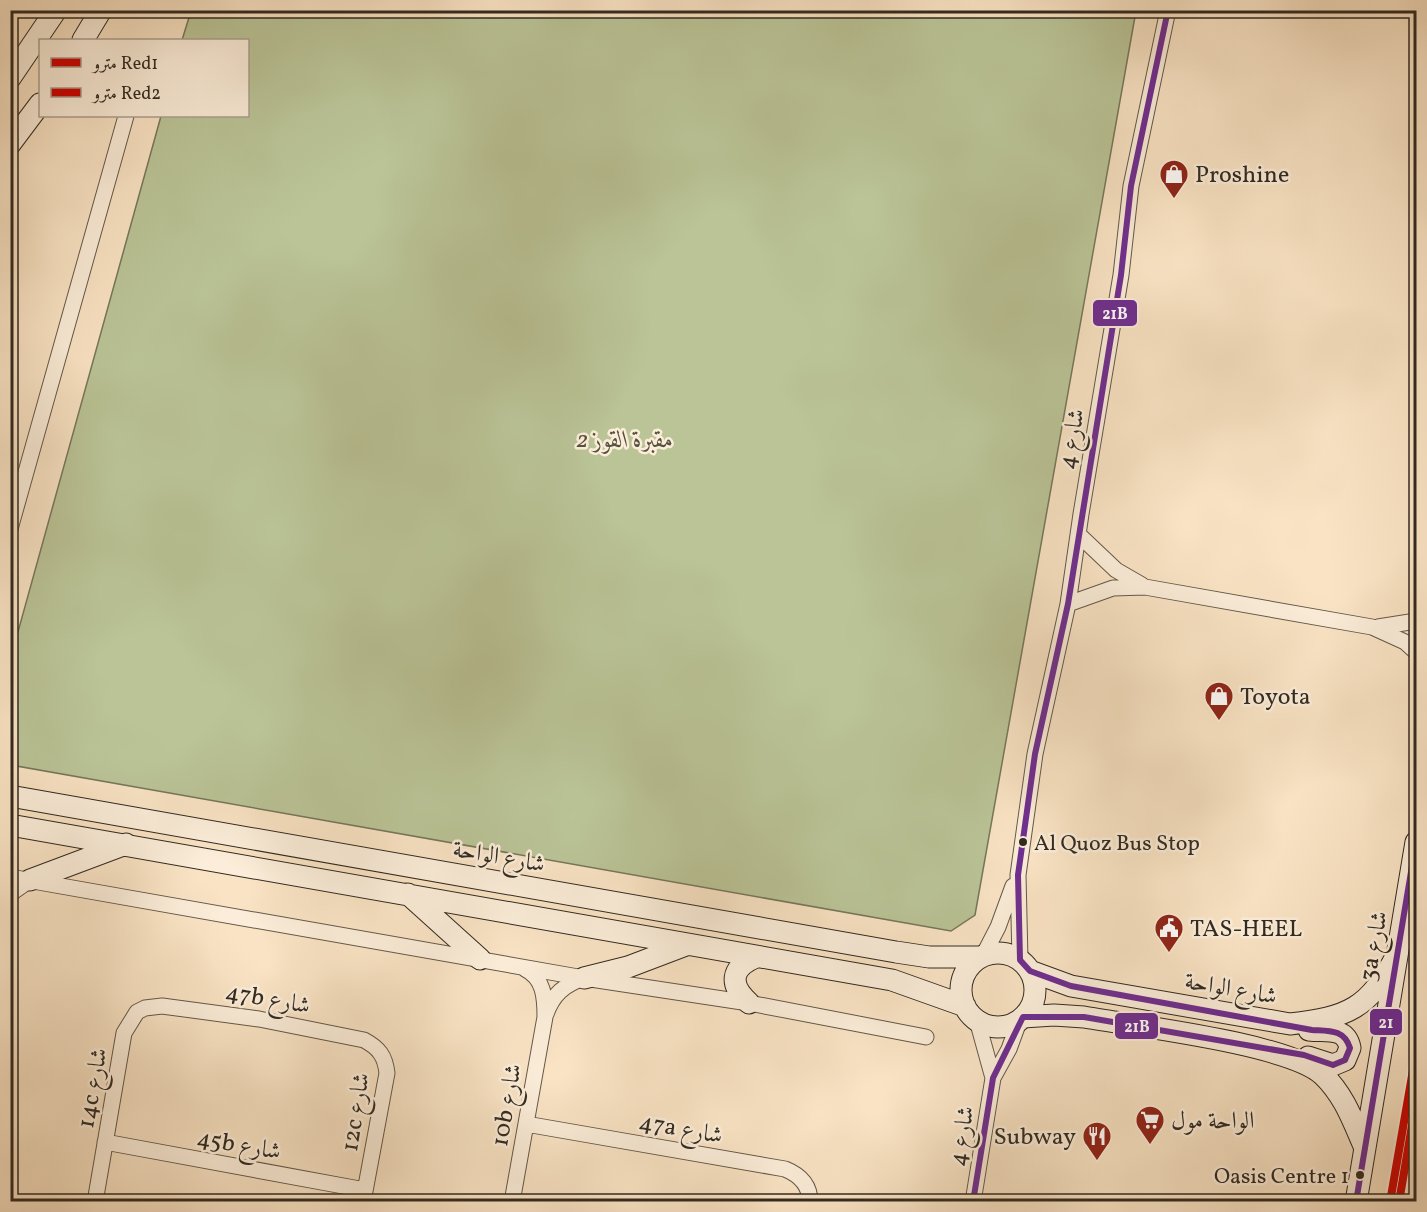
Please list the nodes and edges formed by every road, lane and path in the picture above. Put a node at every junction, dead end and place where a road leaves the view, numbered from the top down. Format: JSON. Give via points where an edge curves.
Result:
{"nodes":[{"id":1,"x":56,"y":10,"type":"edge"},
{"id":2,"x":100,"y":10,"type":"edge"},
{"id":3,"x":1168,"y":10,"type":"edge"},
{"id":4,"x":83,"y":39,"type":"edge"},
{"id":5,"x":10,"y":78,"type":"edge"},
{"id":6,"x":39,"y":105,"type":"edge"},
{"id":7,"x":126,"y":117,"type":"edge"},
{"id":8,"x":10,"y":144,"type":"edge"},
{"id":9,"x":10,"y":529,"type":"edge"},
{"id":10,"x":1078,"y":534,"type":"junction"},
{"id":11,"x":1145,"y":587,"type":"junction"},
{"id":12,"x":1068,"y":604,"type":"junction"},
{"id":13,"x":1416,"y":621,"type":"edge"},
{"id":14,"x":1372,"y":627,"type":"junction"},
{"id":15,"x":1416,"y":652,"type":"edge"},
{"id":16,"x":10,"y":796,"type":"edge"},
{"id":17,"x":10,"y":825,"type":"edge"},
{"id":18,"x":1416,"y":842,"type":"edge"},
{"id":19,"x":126,"y":844,"type":"junction"},
{"id":20,"x":1018,"y":875,"type":"junction"},
{"id":21,"x":20,"y":878,"type":"edge"},
{"id":22,"x":10,"y":894,"type":"edge"},
{"id":23,"x":408,"y":894,"type":"junction"},
{"id":24,"x":689,"y":944,"type":"junction"},
{"id":25,"x":1397,"y":955,"type":"junction"},
{"id":26,"x":756,"y":957,"type":"junction"},
{"id":27,"x":982,"y":957,"type":"junction"},
{"id":28,"x":480,"y":959,"type":"junction"},
{"id":29,"x":1025,"y":965,"type":"junction"},
{"id":30,"x":518,"y":966,"type":"junction"},
{"id":31,"x":584,"y":978,"type":"junction"},
{"id":32,"x":749,"y":1003,"type":"junction"},
{"id":33,"x":162,"y":1006,"type":"joint"},
{"id":34,"x":971,"y":1013,"type":"junction"},
{"id":35,"x":545,"y":1017,"type":"junction"},
{"id":36,"x":1021,"y":1018,"type":"junction"},
{"id":37,"x":1290,"y":1024,"type":"junction"},
{"id":38,"x":926,"y":1037,"type":"dead end"},
{"id":39,"x":364,"y":1040,"type":"joint"},
{"id":40,"x":1275,"y":1052,"type":"junction"},
{"id":41,"x":993,"y":1078,"type":"junction"},
{"id":42,"x":526,"y":1124,"type":"junction"},
{"id":43,"x":105,"y":1142,"type":"junction"},
{"id":44,"x":1364,"y":1146,"type":"junction"},
{"id":45,"x":364,"y":1196,"type":"edge"},
{"id":46,"x":95,"y":1202,"type":"edge"},
{"id":47,"x":512,"y":1202,"type":"edge"},
{"id":48,"x":810,"y":1202,"type":"edge"},
{"id":49,"x":973,"y":1202,"type":"edge"},
{"id":50,"x":1356,"y":1202,"type":"edge"}],
"edges":[{"from":1,"to":5,"type":"street"},
{"from":2,"to":4,"type":"street"},
{"from":3,"to":10,"type":"street","name":"شارع 4","via":[[1131,186],[1121,275]]},
{"from":6,"to":8,"type":"street"},
{"from":7,"to":9,"type":"street"},
{"from":10,"to":11,"type":"street","via":[[1116,570]]},
{"from":10,"to":12,"type":"street","name":"شارع 4"},
{"from":11,"to":12,"type":"street","via":[[1113,588]]},
{"from":11,"to":14,"type":"street"},
{"from":12,"to":20,"type":"street","name":"شارع 4","via":[[1035,754]]},
{"from":13,"to":14,"type":"street"},
{"from":14,"to":15,"type":"street","via":[[1406,642]]},
{"from":16,"to":27,"type":"street","name":"شارع الواحة","via":[[904,953]]},
{"from":17,"to":19,"type":"street"},
{"from":18,"to":25,"type":"street","name":"3a شارع"},
{"from":19,"to":21,"type":"street","via":[[79,864]]},
{"from":19,"to":23,"type":"street"},
{"from":20,"to":27,"type":"street","name":"شارع 4"},
{"from":20,"to":29,"type":"street","name":"شارع 4"},
{"from":21,"to":22,"type":"street"},
{"from":21,"to":28,"type":"street"},
{"from":23,"to":24,"type":"street"},
{"from":23,"to":28,"type":"street"},
{"from":24,"to":26,"type":"street"},
{"from":24,"to":31,"type":"street","via":[[628,967]]},
{"from":25,"to":37,"type":"street","name":"شارع الواحة","via":[[1375,990],[1353,1009],[1324,1020]]},
{"from":25,"to":44,"type":"street","name":"3a شارع"},
{"from":26,"to":32,"type":"street","via":[[738,969],[735,978],[736,988]]},
{"from":26,"to":34,"type":"street","via":[[892,980]]},
{"from":27,"to":29,"type":"street","via":[[1002,953]]},
{"from":27,"to":34,"type":"street","via":[[965,974],[962,984]]},
{"from":28,"to":30,"type":"street"},
{"from":29,"to":36,"type":"street","via":[[1035,990],[1029,1010]]},
{"from":29,"to":37,"type":"street","name":"شارع الواحة","via":[[1071,986]]},
{"from":30,"to":31,"type":"street"},
{"from":30,"to":35,"type":"street","name":"10b شارع","via":[[538,980]]},
{"from":31,"to":32,"type":"street"},
{"from":31,"to":35,"type":"street","name":"10b شارع","via":[[554,996]]},
{"from":32,"to":38,"type":"street"},
{"from":33,"to":39,"type":"street","name":"47b شارع","via":[[259,1019]]},
{"from":33,"to":43,"type":"street","name":"14c شارع","via":[[137,1012],[126,1027]]},
{"from":34,"to":36,"type":"street","via":[[998,1026]]},
{"from":34,"to":41,"type":"street","name":"شارع 4"},
{"from":35,"to":42,"type":"street","name":"10b شارع"},
{"from":36,"to":40,"type":"street","via":[[1084,1017]]},
{"from":36,"to":41,"type":"street","name":"شارع 4"},
{"from":37,"to":40,"type":"street","via":[[1339,1032],[1349,1041],[1349,1054],[1333,1065]]},
{"from":39,"to":45,"type":"street","name":"12c شارع","via":[[381,1053],[387,1073]]},
{"from":40,"to":44,"type":"street","via":[[1322,1074],[1340,1096]]},
{"from":41,"to":49,"type":"street","name":"شارع 4"},
{"from":42,"to":47,"type":"street","name":"10b شارع"},
{"from":42,"to":48,"type":"street","name":"47a شارع","via":[[785,1170],[801,1178]]},
{"from":43,"to":45,"type":"street","name":"45b شارع"},
{"from":43,"to":46,"type":"street","name":"14c شارع"},
{"from":44,"to":50,"type":"street","name":"3a شارع"}]}
